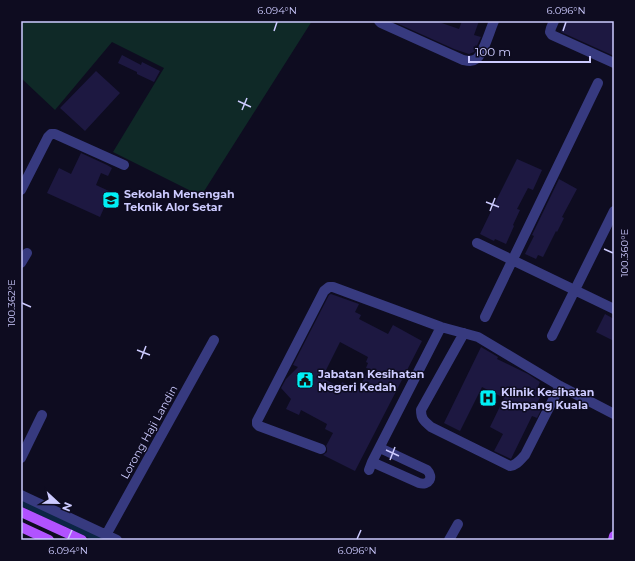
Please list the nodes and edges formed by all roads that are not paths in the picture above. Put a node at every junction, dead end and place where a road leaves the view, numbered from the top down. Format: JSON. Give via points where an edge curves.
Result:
{"nodes":[{"id":1,"x":379,"y":21,"type":"edge"},
{"id":2,"x":494,"y":21,"type":"edge"},
{"id":3,"x":554,"y":21,"type":"edge"},
{"id":4,"x":614,"y":63,"type":"edge"},
{"id":5,"x":598,"y":83,"type":"dead end"},
{"id":6,"x":124,"y":164,"type":"dead end"},
{"id":7,"x":21,"y":190,"type":"edge"},
{"id":8,"x":614,"y":211,"type":"edge"},
{"id":9,"x":477,"y":243,"type":"dead end"},
{"id":10,"x":26,"y":253,"type":"dead end"},
{"id":11,"x":512,"y":260,"type":"junction"},
{"id":12,"x":21,"y":263,"type":"edge"},
{"id":13,"x":575,"y":290,"type":"junction"},
{"id":14,"x":614,"y":309,"type":"edge"},
{"id":15,"x":485,"y":317,"type":"dead end"},
{"id":16,"x":441,"y":327,"type":"junction"},
{"id":17,"x":464,"y":333,"type":"junction"},
{"id":18,"x":552,"y":336,"type":"dead end"},
{"id":19,"x":214,"y":340,"type":"dead end"},
{"id":20,"x":560,"y":386,"type":"junction"},
{"id":21,"x":614,"y":414,"type":"edge"},
{"id":22,"x":42,"y":415,"type":"dead end"},
{"id":23,"x":380,"y":448,"type":"junction"},
{"id":24,"x":321,"y":449,"type":"dead end"},
{"id":25,"x":22,"y":456,"type":"edge"},
{"id":26,"x":21,"y":495,"type":"edge"},
{"id":27,"x":21,"y":512,"type":"edge"},
{"id":28,"x":458,"y":524,"type":"dead end"},
{"id":29,"x":21,"y":527,"type":"edge"},
{"id":30,"x":106,"y":535,"type":"junction"},
{"id":31,"x":21,"y":536,"type":"edge"},
{"id":32,"x":614,"y":536,"type":"edge"},
{"id":33,"x":44,"y":538,"type":"edge"},
{"id":34,"x":82,"y":540,"type":"edge"},
{"id":35,"x":116,"y":540,"type":"edge"},
{"id":36,"x":450,"y":540,"type":"edge"},
{"id":37,"x":613,"y":540,"type":"edge"}],
"edges":[{"from":1,"to":2,"type":"street","via":[[463,60],[471,61],[481,54]]},
{"from":3,"to":4,"type":"street","via":[[550,32],[552,34]]},
{"from":5,"to":11,"type":"street"},
{"from":6,"to":7,"type":"street","via":[[51,134]]},
{"from":8,"to":13,"type":"street"},
{"from":9,"to":11,"type":"street"},
{"from":10,"to":12,"type":"street"},
{"from":11,"to":13,"type":"street"},
{"from":11,"to":15,"type":"street"},
{"from":13,"to":14,"type":"street"},
{"from":13,"to":18,"type":"street"},
{"from":16,"to":17,"type":"street"},
{"from":16,"to":23,"type":"street"},
{"from":16,"to":24,"type":"street","via":[[333,287],[324,291],[257,421],[259,426]]},
{"from":17,"to":20,"type":"street","via":[[478,337]]},
{"from":17,"to":20,"type":"street","via":[[421,410],[421,416],[431,427],[510,466],[515,465],[525,455]]},
{"from":19,"to":30,"type":"street","name":"Lorong Haji Landin"},
{"from":20,"to":21,"type":"street"},
{"from":22,"to":25,"type":"street"},
{"from":23,"to":23,"type":"street","via":[[427,470],[430,472],[430,480],[423,484],[370,466]]},
{"from":26,"to":30,"type":"street"},
{"from":27,"to":34,"type":"main road"},
{"from":28,"to":36,"type":"street"},
{"from":29,"to":33,"type":"main road"},
{"from":30,"to":35,"type":"street"},
{"from":31,"to":33,"type":"main road"},
{"from":32,"to":37,"type":"main road"}]}
